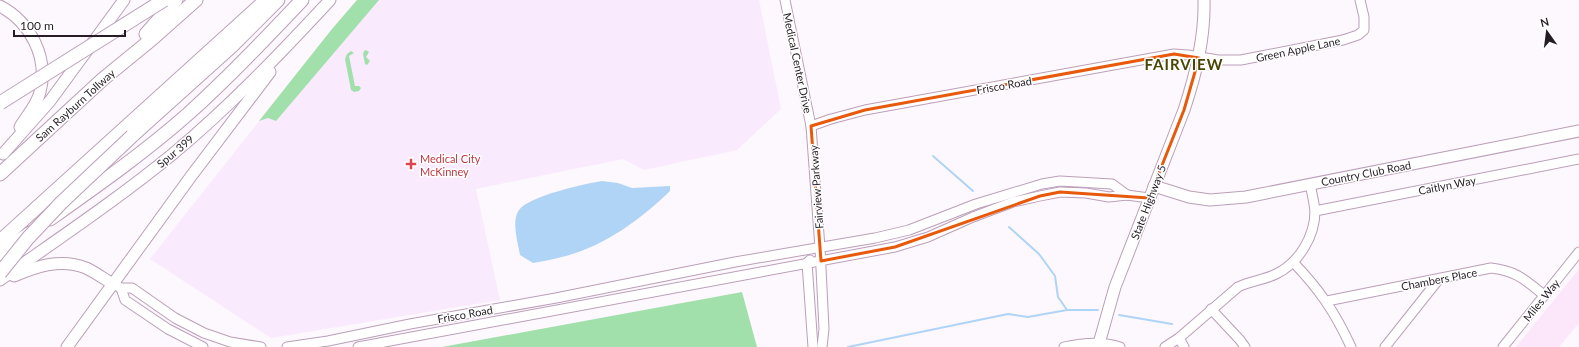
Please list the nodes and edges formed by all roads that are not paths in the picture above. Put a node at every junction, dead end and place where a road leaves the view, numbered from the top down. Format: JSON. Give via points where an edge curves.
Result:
{"nodes":[{"id":1,"x":124,"y":0,"type":"edge"},
{"id":2,"x":164,"y":0,"type":"edge"},
{"id":3,"x":176,"y":0,"type":"edge"},
{"id":4,"x":196,"y":0,"type":"edge"},
{"id":5,"x":266,"y":0,"type":"edge"},
{"id":6,"x":278,"y":0,"type":"edge"},
{"id":7,"x":302,"y":0,"type":"edge"},
{"id":8,"x":330,"y":0,"type":"edge"},
{"id":9,"x":785,"y":0,"type":"edge"},
{"id":10,"x":1204,"y":0,"type":"edge"},
{"id":11,"x":1360,"y":0,"type":"edge"},
{"id":12,"x":0,"y":6,"type":"edge"},
{"id":13,"x":295,"y":38,"type":"junction"},
{"id":14,"x":1199,"y":58,"type":"junction"},
{"id":15,"x":103,"y":79,"type":"junction"},
{"id":16,"x":0,"y":103,"type":"edge"},
{"id":17,"x":811,"y":126,"type":"junction"},
{"id":18,"x":1579,"y":131,"type":"edge"},
{"id":19,"x":1,"y":155,"type":"edge"},
{"id":20,"x":1579,"y":159,"type":"edge"},
{"id":21,"x":0,"y":174,"type":"edge"},
{"id":22,"x":1310,"y":184,"type":"junction"},
{"id":23,"x":1154,"y":186,"type":"junction"},
{"id":24,"x":1127,"y":195,"type":"junction"},
{"id":25,"x":1149,"y":198,"type":"junction"},
{"id":26,"x":969,"y":206,"type":"junction"},
{"id":27,"x":1314,"y":211,"type":"junction"},
{"id":28,"x":973,"y":217,"type":"junction"},
{"id":29,"x":0,"y":241,"type":"edge"},
{"id":30,"x":820,"y":248,"type":"junction"},
{"id":31,"x":1579,"y":252,"type":"edge"},
{"id":32,"x":0,"y":254,"type":"edge"},
{"id":33,"x":821,"y":261,"type":"junction"},
{"id":34,"x":1293,"y":262,"type":"junction"},
{"id":35,"x":807,"y":263,"type":"junction"},
{"id":36,"x":0,"y":273,"type":"edge"},
{"id":37,"x":677,"y":274,"type":"junction"},
{"id":38,"x":1439,"y":279,"type":"junction"},
{"id":39,"x":0,"y":281,"type":"edge"},
{"id":40,"x":117,"y":286,"type":"junction"},
{"id":41,"x":680,"y":287,"type":"junction"},
{"id":42,"x":1544,"y":295,"type":"junction"},
{"id":43,"x":1327,"y":301,"type":"junction"},
{"id":44,"x":496,"y":308,"type":"junction"},
{"id":45,"x":1211,"y":309,"type":"junction"},
{"id":46,"x":499,"y":321,"type":"junction"},
{"id":47,"x":1178,"y":338,"type":"junction"},
{"id":48,"x":1099,"y":345,"type":"edge"},
{"id":49,"x":67,"y":347,"type":"edge"},
{"id":50,"x":204,"y":347,"type":"edge"},
{"id":51,"x":261,"y":347,"type":"edge"},
{"id":52,"x":287,"y":347,"type":"edge"},
{"id":53,"x":358,"y":347,"type":"edge"},
{"id":54,"x":813,"y":347,"type":"edge"},
{"id":55,"x":822,"y":347,"type":"edge"},
{"id":56,"x":1064,"y":347,"type":"edge"},
{"id":57,"x":1120,"y":347,"type":"edge"},
{"id":58,"x":1165,"y":347,"type":"edge"},
{"id":59,"x":1184,"y":347,"type":"edge"},
{"id":60,"x":1245,"y":347,"type":"edge"},
{"id":61,"x":1351,"y":347,"type":"edge"},
{"id":62,"x":1385,"y":347,"type":"edge"},
{"id":63,"x":1503,"y":347,"type":"edge"}],
"edges":[{"from":1,"to":19,"type":"main road","via":[[50,101]]},
{"from":2,"to":16,"type":"highway","bridge":true},
{"from":3,"to":15,"type":"highway"},
{"from":4,"to":15,"type":"highway","name":"Sam Rayburn Tollway"},
{"from":5,"to":29,"type":"highway"},
{"from":6,"to":36,"type":"highway","bridge":true,"via":[[232,46],[61,203]]},
{"from":7,"to":32,"type":"highway","via":[[224,82],[188,114],[136,157]]},
{"from":8,"to":13,"type":"main road","name":"Spur 399"},
{"from":9,"to":17,"type":"street","name":"Medical Center Drive"},
{"from":10,"to":14,"type":"main road","name":"State Highway 5","via":[[1205,14]]},
{"from":11,"to":14,"type":"street","name":"Green Apple Lane","via":[[1364,30],[1358,35],[1242,60]]},
{"from":12,"to":19,"type":"main road","via":[[11,12],[30,32],[36,44],[43,73],[40,92],[34,106]]},
{"from":13,"to":39,"type":"main road","name":"Spur 399","via":[[241,94],[173,153],[112,201]]},
{"from":13,"to":40,"type":"main road","via":[[201,164]]},
{"from":14,"to":17,"type":"street","name":"Frisco Road","via":[[1174,54],[865,110]]},
{"from":14,"to":23,"type":"main road","name":"State Highway 5","via":[[1184,110]]},
{"from":15,"to":21,"type":"highway","name":"Sam Rayburn Tollway"},
{"from":17,"to":30,"type":"street","name":"Fairview Parkway"},
{"from":18,"to":22,"type":"main road","name":"Country Club Road"},
{"from":20,"to":27,"type":"street","name":"Caitlyn Way"},
{"from":22,"to":23,"type":"main road","name":"Country Club Road","via":[[1246,197],[1210,200],[1189,197]]},
{"from":22,"to":27,"type":"street"},
{"from":23,"to":25,"type":"main road","name":"State Highway 5"},
{"from":24,"to":25,"type":"street"},
{"from":24,"to":26,"type":"street","name":"Frisco Road","via":[[1112,184],[1060,182],[1042,184]]},
{"from":24,"to":28,"type":"street","via":[[1109,197],[1060,192],[1013,202]]},
{"from":25,"to":48,"type":"main road","name":"State Highway 5","via":[[1115,287]]},
{"from":26,"to":28,"type":"street"},
{"from":26,"to":30,"type":"street","name":"Frisco Road","via":[[909,230]]},
{"from":27,"to":34,"type":"street","via":[[1310,237]]},
{"from":28,"to":33,"type":"street","via":[[928,237],[895,247]]},
{"from":30,"to":33,"type":"street","name":"Fairview Parkway"},
{"from":30,"to":35,"type":"street"},
{"from":30,"to":37,"type":"street","name":"Frisco Road"},
{"from":31,"to":42,"type":"street","name":"Miles Way"},
{"from":33,"to":35,"type":"street"},
{"from":33,"to":55,"type":"street","name":"Fairview Parkway","via":[[824,330]]},
{"from":34,"to":43,"type":"street"},
{"from":34,"to":45,"type":"street","via":[[1275,275],[1238,286]]},
{"from":35,"to":41,"type":"street"},
{"from":35,"to":54,"type":"street"},
{"from":37,"to":41,"type":"street"},
{"from":37,"to":44,"type":"street","name":"Frisco Road"},
{"from":38,"to":42,"type":"street","name":"Chambers Place","via":[[1491,268],[1506,270],[1516,274]]},
{"from":38,"to":43,"type":"street","name":"Chambers Place"},
{"from":38,"to":62,"type":"street"},
{"from":39,"to":40,"type":"main road","via":[[44,265],[59,263],[87,268]]},
{"from":40,"to":49,"type":"main road"},
{"from":40,"to":50,"type":"street","via":[[125,300],[168,329]]},
{"from":40,"to":51,"type":"street","via":[[132,288],[175,318],[204,333],[230,342]]},
{"from":41,"to":46,"type":"street"},
{"from":42,"to":63,"type":"street","name":"Miles Way"},
{"from":43,"to":61,"type":"street"},
{"from":44,"to":46,"type":"street"},
{"from":44,"to":52,"type":"street","name":"Frisco Road"},
{"from":45,"to":47,"type":"street"},
{"from":45,"to":60,"type":"street"},
{"from":46,"to":53,"type":"street"},
{"from":47,"to":58,"type":"street"},
{"from":47,"to":59,"type":"street"},
{"from":48,"to":56,"type":"street"},
{"from":48,"to":57,"type":"street","via":[[1109,343]]}]}
